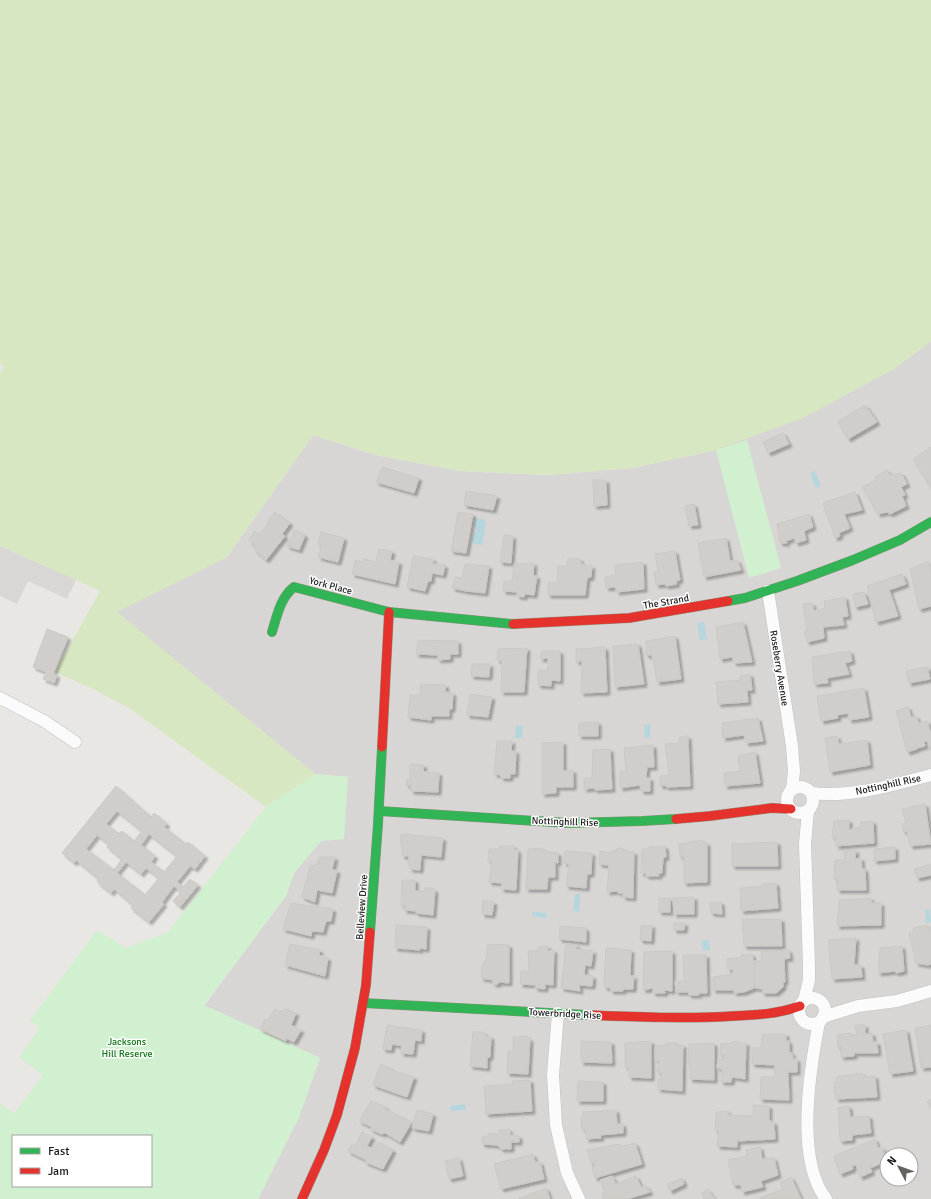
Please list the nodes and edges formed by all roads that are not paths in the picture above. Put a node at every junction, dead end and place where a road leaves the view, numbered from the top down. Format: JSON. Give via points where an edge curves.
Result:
{"nodes":[{"id":1,"x":931,"y":522,"type":"edge"},
{"id":2,"x":768,"y":591,"type":"junction"},
{"id":3,"x":389,"y":612,"type":"junction"},
{"id":4,"x":272,"y":632,"type":"dead end"},
{"id":5,"x":0,"y":698,"type":"edge"},
{"id":6,"x":75,"y":742,"type":"dead end"},
{"id":7,"x":792,"y":746,"type":"junction"},
{"id":8,"x":931,"y":775,"type":"edge"},
{"id":9,"x":809,"y":790,"type":"junction"},
{"id":10,"x":790,"y":792,"type":"junction"},
{"id":11,"x":844,"y":794,"type":"junction"},
{"id":12,"x":810,"y":809,"type":"junction"},
{"id":13,"x":750,"y":810,"type":"junction"},
{"id":14,"x":379,"y":811,"type":"junction"},
{"id":15,"x":793,"y":811,"type":"junction"},
{"id":16,"x":804,"y":844,"type":"junction"},
{"id":17,"x":809,"y":966,"type":"junction"},
{"id":18,"x":931,"y":991,"type":"edge"},
{"id":19,"x":821,"y":1002,"type":"junction"},
{"id":20,"x":363,"y":1003,"type":"junction"},
{"id":21,"x":802,"y":1004,"type":"junction"},
{"id":22,"x":858,"y":1006,"type":"junction"},
{"id":23,"x":558,"y":1012,"type":"junction"},
{"id":24,"x":767,"y":1014,"type":"junction"},
{"id":25,"x":821,"y":1019,"type":"junction"},
{"id":26,"x":804,"y":1021,"type":"junction"},
{"id":27,"x":813,"y":1054,"type":"junction"},
{"id":28,"x":303,"y":1197,"type":"edge"},
{"id":29,"x":579,"y":1199,"type":"edge"},
{"id":30,"x":826,"y":1199,"type":"edge"}],
"edges":[{"from":1,"to":2,"type":"street","name":"The Strand","via":[[900,540],[853,560]]},
{"from":2,"to":3,"type":"street","name":"The Strand","via":[[745,598],[630,618],[582,621],[518,624]]},
{"from":2,"to":7,"type":"street","name":"Roseberry Avenue"},
{"from":3,"to":4,"type":"street","name":"York Place","via":[[294,587],[288,591],[281,605]]},
{"from":3,"to":14,"type":"street","name":"Belleview Drive"},
{"from":5,"to":6,"type":"street","via":[[44,721]]},
{"from":7,"to":9,"type":"street","name":"Roseberry Avenue","via":[[799,771]]},
{"from":7,"to":10,"type":"street","name":"Roseberry Avenue","via":[[794,771]]},
{"from":8,"to":11,"type":"street","name":"Nottinghill Rise"},
{"from":9,"to":10,"type":"street","via":[[798,787]]},
{"from":9,"to":11,"type":"street","name":"Nottinghill Rise"},
{"from":9,"to":12,"type":"street","via":[[814,800]]},
{"from":10,"to":13,"type":"street","name":"Nottinghill Rise","via":[[772,804]]},
{"from":10,"to":15,"type":"street","via":[[787,800]]},
{"from":11,"to":12,"type":"street","name":"Nottinghill Rise"},
{"from":12,"to":15,"type":"street","via":[[802,813]]},
{"from":12,"to":16,"type":"street"},
{"from":13,"to":14,"type":"street","name":"Nottinghill Rise","via":[[642,821],[569,823]]},
{"from":13,"to":15,"type":"street","name":"Nottinghill Rise","via":[[772,808]]},
{"from":14,"to":20,"type":"street","name":"Belleview Drive"},
{"from":15,"to":16,"type":"street","via":[[801,824]]},
{"from":16,"to":17,"type":"street"},
{"from":17,"to":19,"type":"street"},
{"from":17,"to":21,"type":"street","via":[[809,980]]},
{"from":18,"to":22,"type":"street","via":[[897,1001]]},
{"from":19,"to":21,"type":"street","via":[[813,998]]},
{"from":19,"to":22,"type":"street","via":[[837,1006]]},
{"from":19,"to":25,"type":"street","via":[[825,1009]]},
{"from":20,"to":23,"type":"street","name":"Towerbridge Rise"},
{"from":20,"to":28,"type":"street","name":"Belleview Drive","via":[[355,1048],[337,1114]]},
{"from":21,"to":24,"type":"street","name":"Towerbridge Rise","via":[[786,1011]]},
{"from":21,"to":26,"type":"street","via":[[799,1010]]},
{"from":22,"to":25,"type":"street"},
{"from":23,"to":24,"type":"street","name":"Towerbridge Rise","via":[[657,1018]]},
{"from":23,"to":29,"type":"street","via":[[553,1075],[556,1125],[567,1173]]},
{"from":24,"to":26,"type":"street","name":"Towerbridge Rise","via":[[787,1015]]},
{"from":25,"to":26,"type":"street","via":[[810,1024]]},
{"from":25,"to":27,"type":"street"},
{"from":26,"to":27,"type":"street","via":[[812,1040]]},
{"from":27,"to":30,"type":"street","via":[[807,1119],[808,1138],[815,1177]]}]}
